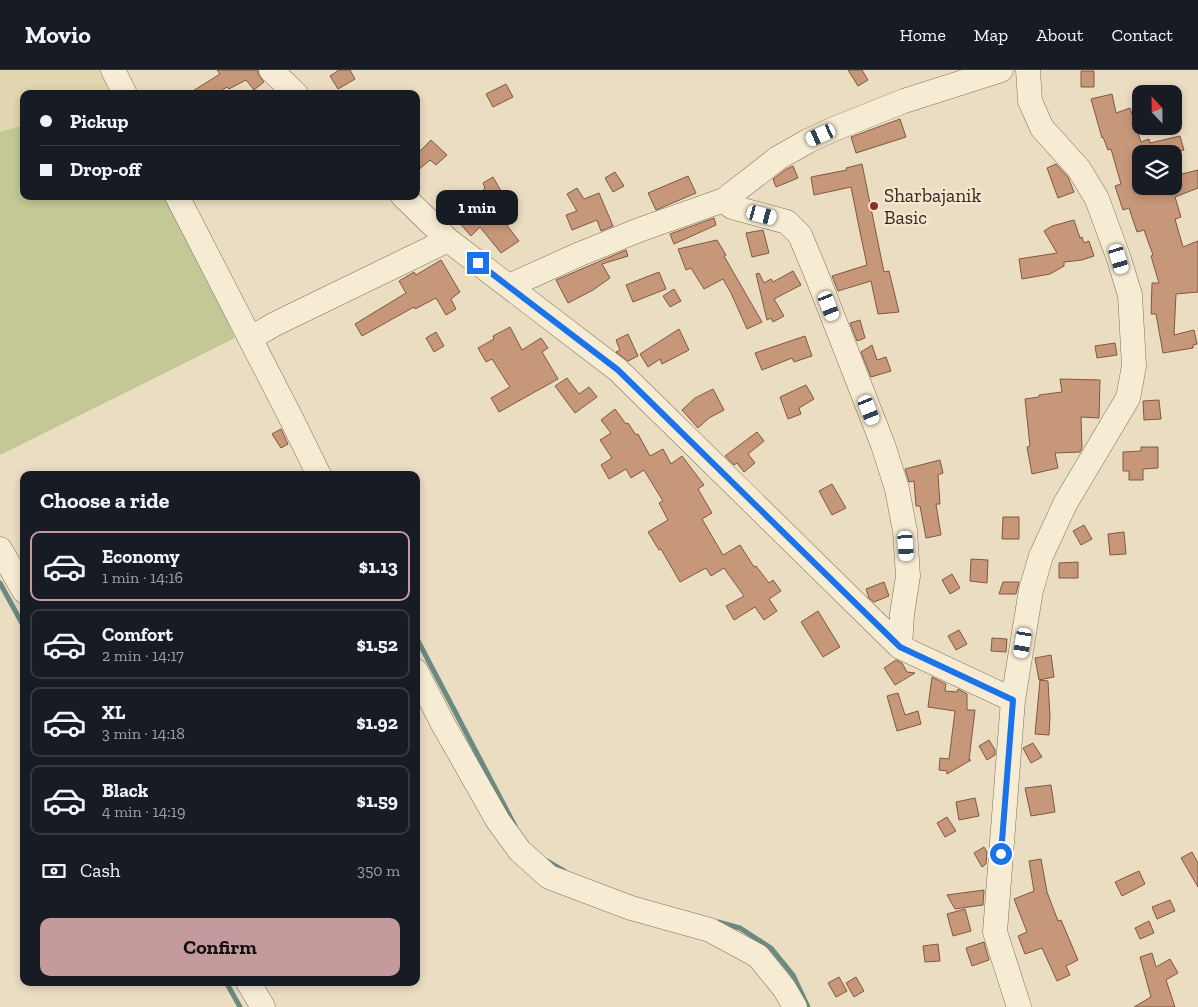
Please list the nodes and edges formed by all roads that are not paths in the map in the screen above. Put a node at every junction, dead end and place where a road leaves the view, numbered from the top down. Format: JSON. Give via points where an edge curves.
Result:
{"nodes":[{"id":1,"x":113,"y":70,"type":"edge"},
{"id":2,"x":271,"y":70,"type":"edge"},
{"id":3,"x":1001,"y":70,"type":"edge"},
{"id":4,"x":1028,"y":70,"type":"edge"},
{"id":5,"x":123,"y":90,"type":"edge"},
{"id":6,"x":292,"y":90,"type":"edge"},
{"id":7,"x":179,"y":200,"type":"edge"},
{"id":8,"x":407,"y":200,"type":"edge"},
{"id":9,"x":724,"y":200,"type":"junction"},
{"id":10,"x":448,"y":240,"type":"junction"},
{"id":11,"x":509,"y":286,"type":"junction"},
{"id":12,"x":251,"y":338,"type":"junction"},
{"id":13,"x":317,"y":471,"type":"edge"},
{"id":14,"x":0,"y":549,"type":"edge"},
{"id":15,"x":20,"y":584,"type":"edge"},
{"id":16,"x":900,"y":647,"type":"junction"},
{"id":17,"x":420,"y":679,"type":"edge"},
{"id":18,"x":1013,"y":700,"type":"junction"},
{"id":19,"x":250,"y":986,"type":"edge"},
{"id":20,"x":263,"y":1007,"type":"edge"},
{"id":21,"x":795,"y":1007,"type":"edge"},
{"id":22,"x":1019,"y":1007,"type":"edge"}],
"edges":[{"from":1,"to":5,"type":"street"},
{"from":2,"to":6,"type":"street"},
{"from":3,"to":9,"type":"street","via":[[904,101],[808,141],[778,158]]},
{"from":4,"to":18,"type":"street","via":[[1030,101],[1042,128],[1079,169],[1097,199],[1119,259],[1130,295],[1134,366],[1128,398],[1064,504],[1041,556],[1031,590]]},
{"from":7,"to":12,"type":"street"},
{"from":8,"to":10,"type":"street"},
{"from":9,"to":11,"type":"street","via":[[639,230]]},
{"from":9,"to":16,"type":"street","via":[[732,207],[787,222],[800,235],[815,271],[897,489],[905,531],[908,576]]},
{"from":10,"to":11,"type":"street"},
{"from":10,"to":12,"type":"street"},
{"from":11,"to":16,"type":"street","via":[[618,370]]},
{"from":12,"to":13,"type":"street"},
{"from":14,"to":15,"type":"street"},
{"from":16,"to":18,"type":"street"},
{"from":17,"to":21,"type":"street","via":[[498,821],[520,851],[549,876],[631,908],[710,930],[758,956]]},
{"from":18,"to":22,"type":"street","via":[[995,932]]},
{"from":19,"to":20,"type":"street"}]}
